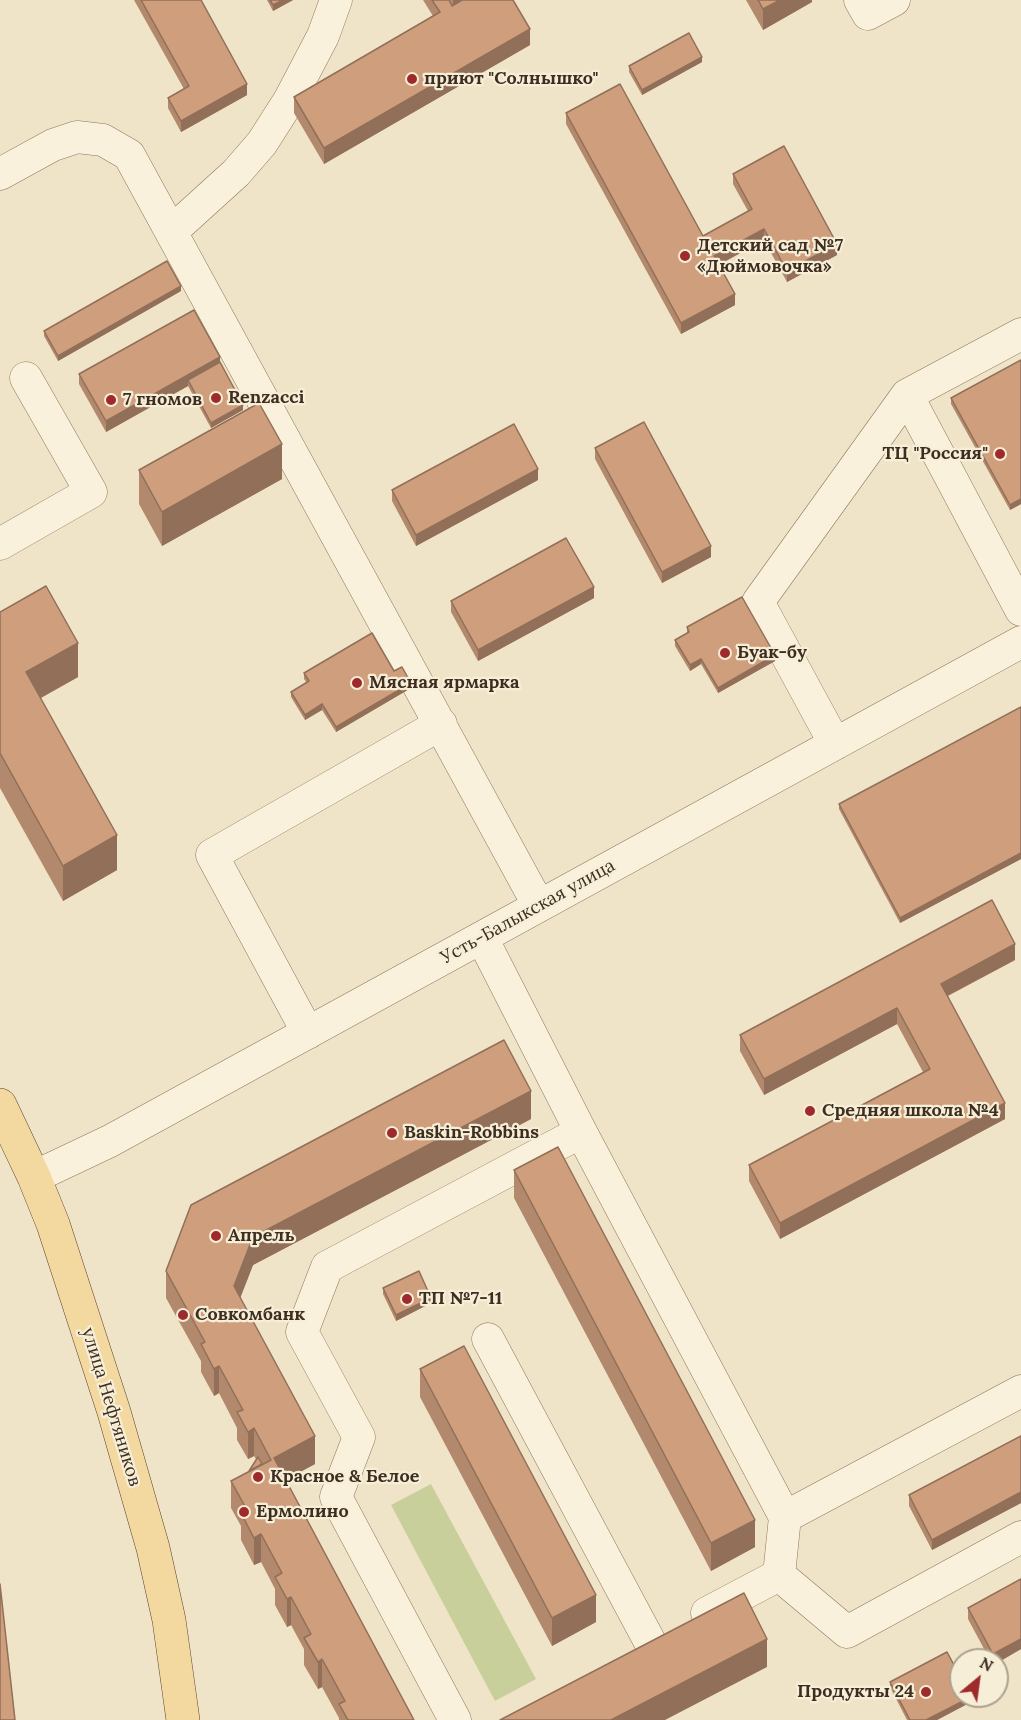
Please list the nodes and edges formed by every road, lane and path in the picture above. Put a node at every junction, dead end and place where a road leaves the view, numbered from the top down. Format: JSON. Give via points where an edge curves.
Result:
{"nodes":[{"id":1,"x":336,"y":0,"type":"edge"},
{"id":2,"x":860,"y":0,"type":"edge"},
{"id":3,"x":894,"y":0,"type":"edge"},
{"id":4,"x":0,"y":174,"type":"edge"},
{"id":5,"x":171,"y":232,"type":"junction"},
{"id":6,"x":1021,"y":334,"type":"edge"},
{"id":7,"x":27,"y":378,"type":"dead end"},
{"id":8,"x":907,"y":395,"type":"junction"},
{"id":9,"x":0,"y":544,"type":"edge"},
{"id":10,"x":1012,"y":573,"type":"edge"},
{"id":11,"x":1021,"y":610,"type":"edge"},
{"id":12,"x":1021,"y":642,"type":"edge"},
{"id":13,"x":441,"y":724,"type":"junction"},
{"id":14,"x":835,"y":744,"type":"junction"},
{"id":15,"x":539,"y":906,"type":"junction"},
{"id":16,"x":482,"y":938,"type":"junction"},
{"id":17,"x":308,"y":1033,"type":"junction"},
{"id":18,"x":0,"y":1105,"type":"edge"},
{"id":19,"x":580,"y":1132,"type":"junction"},
{"id":20,"x":34,"y":1177,"type":"junction"},
{"id":21,"x":488,"y":1339,"type":"dead end"},
{"id":22,"x":1021,"y":1391,"type":"edge"},
{"id":23,"x":785,"y":1517,"type":"junction"},
{"id":24,"x":1021,"y":1537,"type":"edge"},
{"id":25,"x":779,"y":1575,"type":"junction"},
{"id":26,"x":183,"y":1720,"type":"edge"},
{"id":27,"x":455,"y":1720,"type":"edge"}],
"edges":[{"from":1,"to":5,"type":"street","via":[[323,36],[262,143],[236,173]]},
{"from":2,"to":3,"type":"street","via":[[868,14]]},
{"from":4,"to":5,"type":"street","via":[[77,136],[103,140],[129,155]]},
{"from":5,"to":13,"type":"street"},
{"from":6,"to":8,"type":"street"},
{"from":7,"to":9,"type":"street","via":[[91,492]]},
{"from":8,"to":10,"type":"street"},
{"from":8,"to":14,"type":"street","via":[[758,602]]},
{"from":10,"to":11,"type":"street"},
{"from":12,"to":14,"type":"street","name":"Усть-Балыкская улица"},
{"from":13,"to":15,"type":"street"},
{"from":13,"to":17,"type":"street","via":[[212,855],[284,976]]},
{"from":14,"to":15,"type":"street","name":"Усть-Балыкская улица"},
{"from":15,"to":16,"type":"street","name":"Усть-Балыкская улица"},
{"from":16,"to":17,"type":"street","name":"Усть-Балыкская улица"},
{"from":16,"to":19,"type":"street"},
{"from":17,"to":20,"type":"street","name":"Усть-Балыкская улица","via":[[110,1141]]},
{"from":18,"to":20,"type":"main road","name":"улица Нефтяников"},
{"from":19,"to":23,"type":"street"},
{"from":19,"to":27,"type":"street","via":[[327,1267],[302,1332],[359,1437],[336,1497]]},
{"from":20,"to":26,"type":"main road","name":"улица Нефтяников","via":[[114,1412],[147,1493]]},
{"from":21,"to":25,"type":"street","via":[[640,1648]]},
{"from":22,"to":23,"type":"street"},
{"from":23,"to":25,"type":"street"},
{"from":24,"to":25,"type":"street","via":[[847,1632]]}]}
